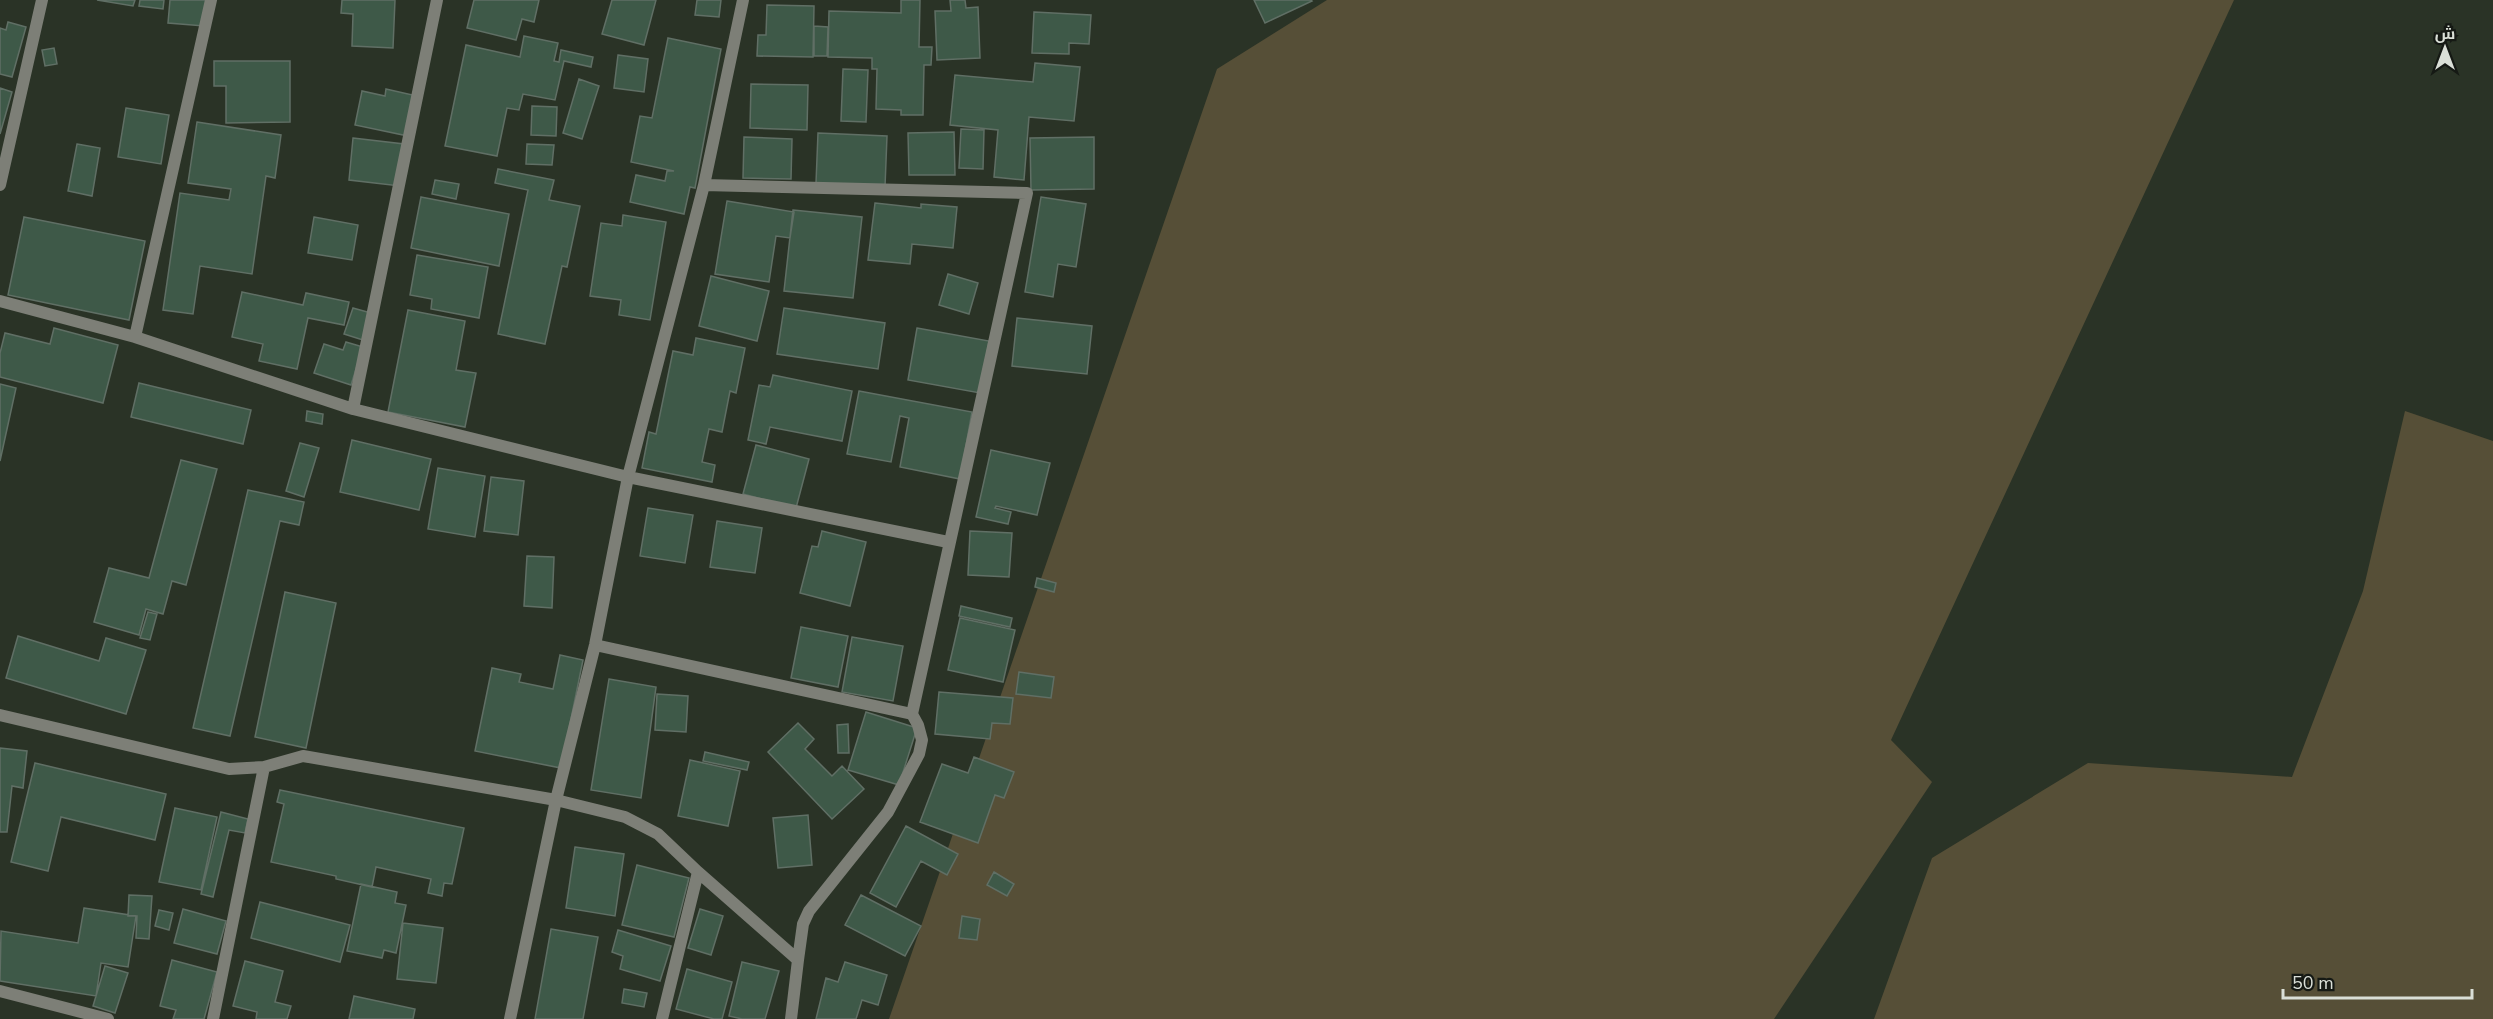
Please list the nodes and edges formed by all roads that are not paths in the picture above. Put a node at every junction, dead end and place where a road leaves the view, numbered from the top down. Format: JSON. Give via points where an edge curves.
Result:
{"nodes":[{"id":1,"x":42,"y":0,"type":"edge"},
{"id":2,"x":211,"y":0,"type":"edge"},
{"id":3,"x":437,"y":0,"type":"edge"},
{"id":4,"x":743,"y":0,"type":"edge"},
{"id":5,"x":0,"y":185,"type":"edge"},
{"id":6,"x":704,"y":186,"type":"junction"},
{"id":7,"x":0,"y":301,"type":"edge"},
{"id":8,"x":135,"y":337,"type":"junction"},
{"id":9,"x":353,"y":409,"type":"junction"},
{"id":10,"x":628,"y":477,"type":"junction"},
{"id":11,"x":948,"y":542,"type":"junction"},
{"id":12,"x":595,"y":645,"type":"junction"},
{"id":13,"x":912,"y":714,"type":"junction"},
{"id":14,"x":0,"y":715,"type":"edge"},
{"id":15,"x":264,"y":768,"type":"junction"},
{"id":16,"x":556,"y":800,"type":"junction"},
{"id":17,"x":698,"y":872,"type":"junction"},
{"id":18,"x":798,"y":960,"type":"junction"},
{"id":19,"x":0,"y":991,"type":"edge"},
{"id":20,"x":108,"y":1019,"type":"edge"},
{"id":21,"x":213,"y":1019,"type":"edge"},
{"id":22,"x":510,"y":1019,"type":"edge"},
{"id":23,"x":662,"y":1019,"type":"edge"},
{"id":24,"x":791,"y":1019,"type":"edge"}],
"edges":[{"from":1,"to":5,"type":"street"},
{"from":2,"to":8,"type":"street"},
{"from":3,"to":9,"type":"street"},
{"from":4,"to":6,"type":"street"},
{"from":6,"to":10,"type":"street"},
{"from":6,"to":11,"type":"street","via":[[1027,193]]},
{"from":7,"to":8,"type":"street"},
{"from":8,"to":9,"type":"street"},
{"from":9,"to":10,"type":"street"},
{"from":10,"to":11,"type":"street"},
{"from":10,"to":12,"type":"street"},
{"from":11,"to":13,"type":"street"},
{"from":12,"to":13,"type":"street"},
{"from":12,"to":16,"type":"street"},
{"from":13,"to":18,"type":"street","via":[[922,740],[919,754],[888,812],[809,911],[803,924]]},
{"from":14,"to":15,"type":"street","via":[[229,769]]},
{"from":15,"to":16,"type":"street","via":[[303,756]]},
{"from":15,"to":21,"type":"street"},
{"from":16,"to":17,"type":"street","via":[[625,817],[658,834]]},
{"from":16,"to":22,"type":"street"},
{"from":17,"to":18,"type":"street"},
{"from":17,"to":23,"type":"street"},
{"from":18,"to":24,"type":"street"},
{"from":19,"to":20,"type":"street"}]}
